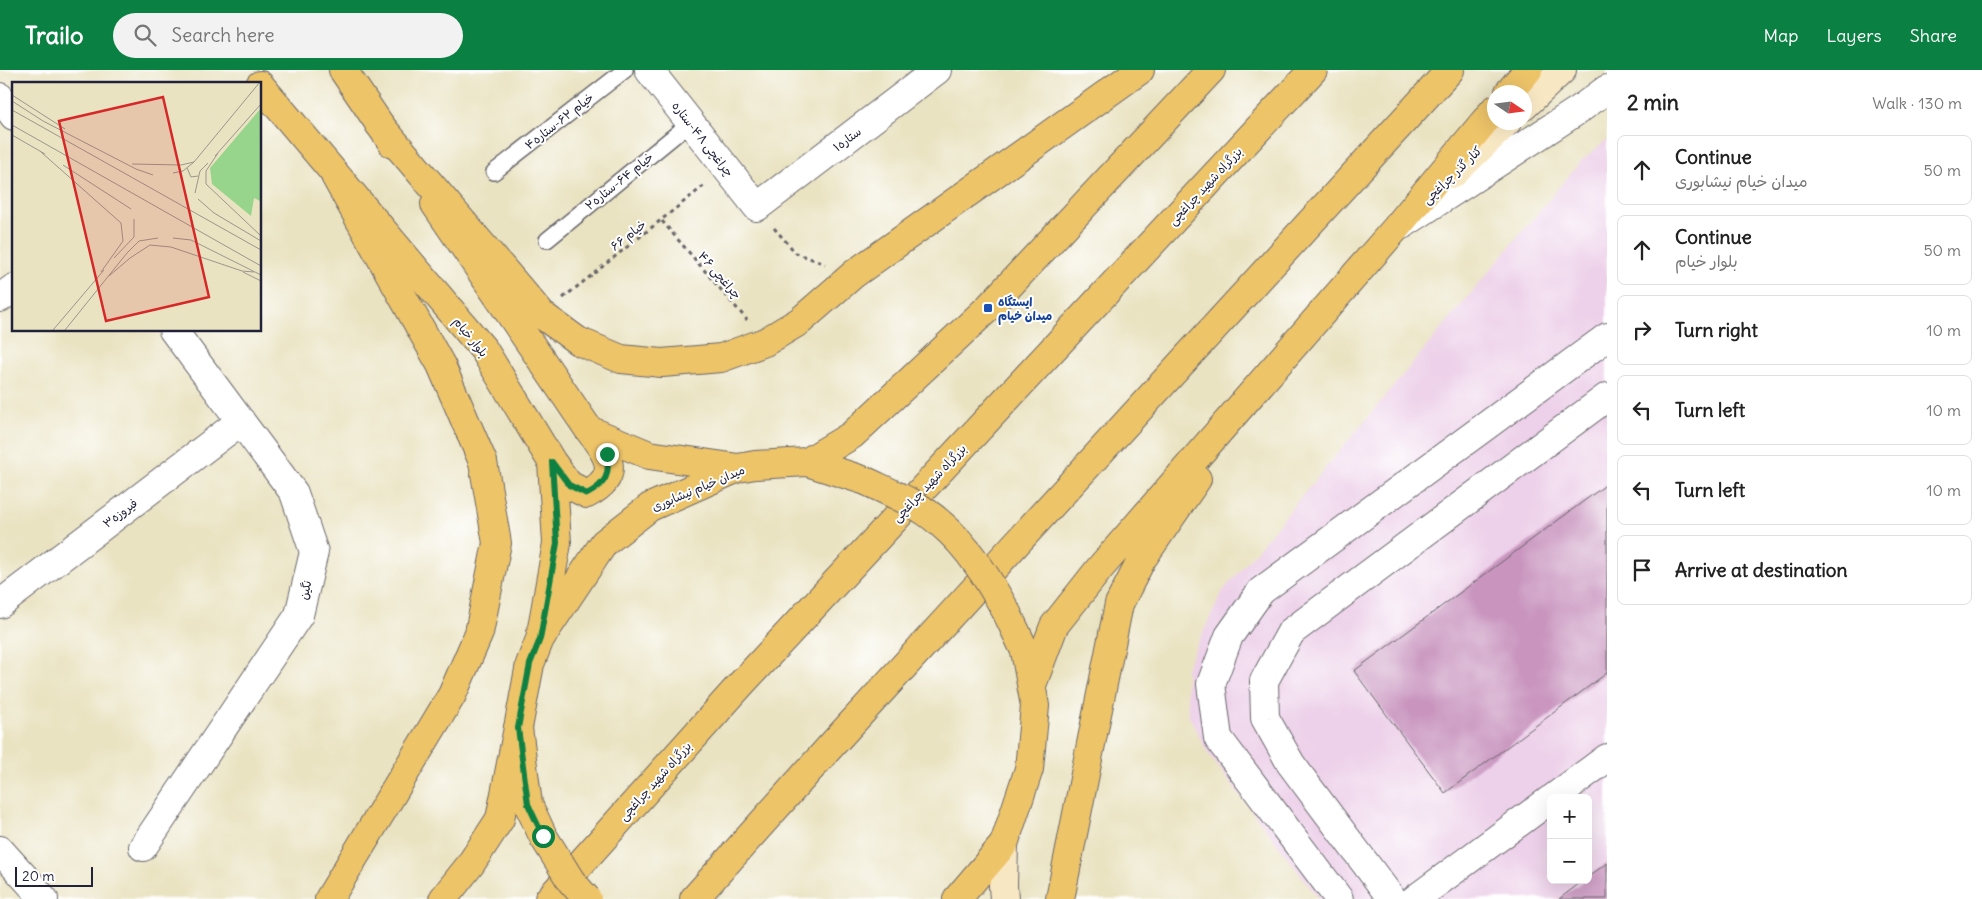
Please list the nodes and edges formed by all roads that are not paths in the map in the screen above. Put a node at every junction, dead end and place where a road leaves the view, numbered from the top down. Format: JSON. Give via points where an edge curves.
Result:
{"nodes":[{"id":1,"x":247,"y":70,"type":"edge"},
{"id":2,"x":343,"y":70,"type":"edge"},
{"id":3,"x":625,"y":70,"type":"edge"},
{"id":4,"x":649,"y":70,"type":"edge"},
{"id":5,"x":937,"y":70,"type":"edge"},
{"id":6,"x":1140,"y":70,"type":"edge"},
{"id":7,"x":1211,"y":70,"type":"edge"},
{"id":8,"x":1313,"y":70,"type":"edge"},
{"id":9,"x":1450,"y":70,"type":"edge"},
{"id":10,"x":1528,"y":70,"type":"edge"},
{"id":11,"x":1562,"y":70,"type":"edge"},
{"id":12,"x":257,"y":82,"type":"edge"},
{"id":13,"x":1515,"y":85,"type":"edge"},
{"id":14,"x":261,"y":87,"type":"edge"},
{"id":15,"x":1607,"y":89,"type":"edge"},
{"id":16,"x":0,"y":97,"type":"edge"},
{"id":17,"x":1532,"y":98,"type":"edge"},
{"id":18,"x":12,"y":113,"type":"edge"},
{"id":19,"x":1487,"y":118,"type":"edge"},
{"id":20,"x":690,"y":123,"type":"junction"},
{"id":21,"x":380,"y":124,"type":"junction"},
{"id":22,"x":1499,"y":130,"type":"edge"},
{"id":23,"x":494,"y":172,"type":"dead end"},
{"id":24,"x":335,"y":176,"type":"junction"},
{"id":25,"x":757,"y":208,"type":"joint"},
{"id":26,"x":1396,"y":228,"type":"junction"},
{"id":27,"x":547,"y":240,"type":"dead end"},
{"id":28,"x":12,"y":289,"type":"edge"},
{"id":29,"x":0,"y":298,"type":"edge"},
{"id":30,"x":174,"y":331,"type":"edge"},
{"id":31,"x":1607,"y":337,"type":"edge"},
{"id":32,"x":1277,"y":364,"type":"junction"},
{"id":33,"x":1607,"y":397,"type":"edge"},
{"id":34,"x":241,"y":421,"type":"junction"},
{"id":35,"x":589,"y":430,"type":"junction"},
{"id":36,"x":552,"y":462,"type":"junction"},
{"id":37,"x":807,"y":462,"type":"junction"},
{"id":38,"x":738,"y":468,"type":"junction"},
{"id":39,"x":0,"y":604,"type":"edge"},
{"id":40,"x":540,"y":639,"type":"junction"},
{"id":41,"x":1032,"y":685,"type":"junction"},
{"id":42,"x":518,"y":728,"type":"junction"},
{"id":43,"x":1607,"y":758,"type":"edge"},
{"id":44,"x":1559,"y":794,"type":"edge"},
{"id":45,"x":1547,"y":803,"type":"edge"},
{"id":46,"x":1004,"y":844,"type":"junction"},
{"id":47,"x":143,"y":847,"type":"dead end"},
{"id":48,"x":0,"y":850,"type":"edge"},
{"id":49,"x":44,"y":899,"type":"edge"},
{"id":50,"x":329,"y":899,"type":"edge"},
{"id":51,"x":443,"y":899,"type":"edge"},
{"id":52,"x":549,"y":899,"type":"edge"},
{"id":53,"x":587,"y":899,"type":"edge"},
{"id":54,"x":694,"y":899,"type":"edge"},
{"id":55,"x":957,"y":899,"type":"edge"},
{"id":56,"x":1004,"y":899,"type":"edge"},
{"id":57,"x":1060,"y":899,"type":"edge"},
{"id":58,"x":1340,"y":899,"type":"edge"},
{"id":59,"x":1392,"y":899,"type":"edge"},
{"id":60,"x":1415,"y":899,"type":"edge"}],
"edges":[{"from":1,"to":12,"type":"main road","name":"بلوار خیام"},
{"from":2,"to":21,"type":"main road"},
{"from":3,"to":23,"type":"lane","name":"خیام ۶۲-ستاره۴"},
{"from":4,"to":20,"type":"street","name":"چراغچی ۴۸-ستاره"},
{"from":5,"to":25,"type":"street","name":"ستاره۱"},
{"from":6,"to":21,"type":"main road","via":[[854,274],[800,321],[766,342],[722,358],[662,363],[621,359],[578,341],[542,315]]},
{"from":7,"to":37,"type":"main road","via":[[988,308],[852,435]]},
{"from":8,"to":52,"type":"main road","name":"بزرگراه شهید چراغچی","via":[[742,683]]},
{"from":9,"to":54,"type":"main road"},
{"from":10,"to":13,"type":"main road"},
{"from":11,"to":17,"type":"main road"},
{"from":14,"to":24,"type":"main road","name":"بلوار خیام"},
{"from":15,"to":26,"type":"street"},
{"from":16,"to":18,"type":"street"},
{"from":19,"to":26,"type":"main road"},
{"from":20,"to":25,"type":"street","name":"چراغچی ۴۸-ستاره"},
{"from":20,"to":27,"type":"lane","name":"خیام ۶۴-ستاره۲"},
{"from":21,"to":35,"type":"main road"},
{"from":22,"to":26,"type":"main road","name":"کنار گذر چراغچی"},
{"from":24,"to":36,"type":"main road","name":"بلوار خیام","via":[[484,350]]},
{"from":24,"to":50,"type":"main road","via":[[442,365],[483,462],[497,543],[479,633],[452,695]]},
{"from":26,"to":32,"type":"main road"},
{"from":28,"to":29,"type":"street"},
{"from":30,"to":34,"type":"street","name":"نگین"},
{"from":31,"to":58,"type":"street","via":[[1261,591],[1229,636],[1211,684],[1218,738]]},
{"from":32,"to":41,"type":"main road","via":[[1100,568],[1054,626]]},
{"from":32,"to":57,"type":"main road","via":[[1142,559],[1120,604]]},
{"from":33,"to":59,"type":"street","via":[[1291,632],[1264,681],[1265,718],[1291,764]]},
{"from":34,"to":39,"type":"street","name":"فیروزه۳"},
{"from":34,"to":47,"type":"street","name":"نگین","via":[[294,493],[314,552],[306,588],[299,615]]},
{"from":35,"to":36,"type":"main road","via":[[607,454],[609,466],[606,478],[598,488],[587,494],[569,485]]},
{"from":35,"to":38,"type":"main road","via":[[649,456]]},
{"from":36,"to":40,"type":"main road","name":"بلوار خیام","via":[[557,543]]},
{"from":37,"to":38,"type":"main road","name":"میدان خیام نیشابوری"},
{"from":37,"to":41,"type":"main road","name":"میدان خیام نیشابوری","bridge":true,"via":[[866,481],[913,504],[940,523],[988,578],[1025,651]]},
{"from":38,"to":40,"type":"main road","name":"میدان خیام نیشابوری","via":[[650,507],[604,543]]},
{"from":40,"to":42,"type":"main road","name":"میدان خیام نیشابوری","via":[[530,664]]},
{"from":41,"to":46,"type":"main road","name":"میدان خیام نیشابوری","via":[[1035,706],[1030,769]]},
{"from":42,"to":51,"type":"main road","via":[[500,819]]},
{"from":42,"to":53,"type":"main road","name":"میدان خیام نیشابوری","bridge":true,"via":[[528,804],[543,836],[571,881]]},
{"from":43,"to":44,"type":"street"},
{"from":45,"to":60,"type":"street"},
{"from":46,"to":55,"type":"main road","name":"میدان خیام نیشابوری"},
{"from":46,"to":56,"type":"main road"},
{"from":48,"to":49,"type":"street"}]}
